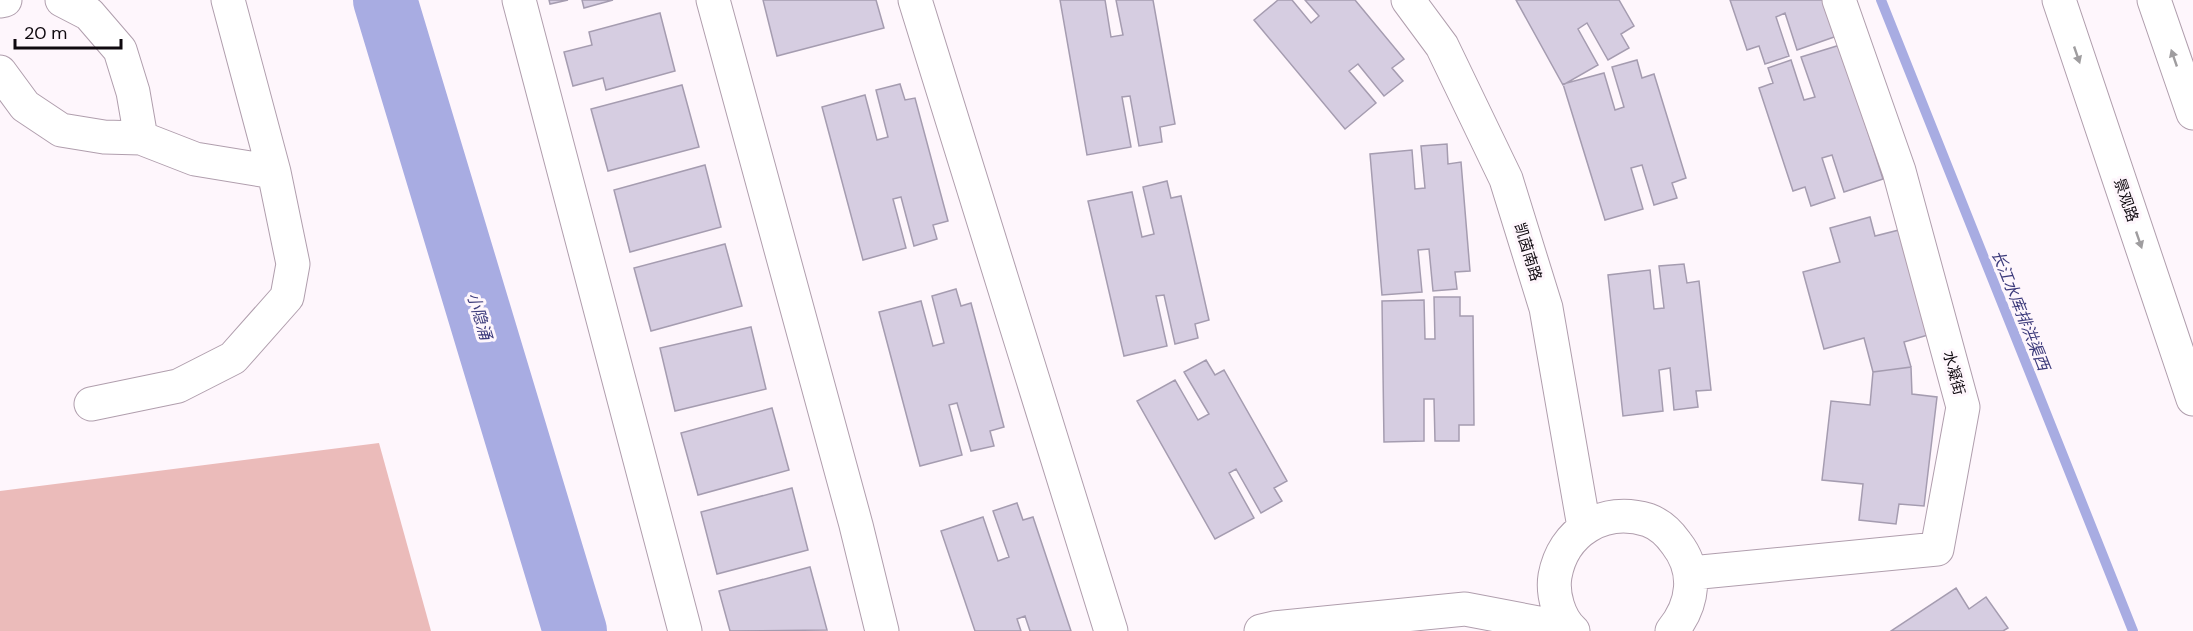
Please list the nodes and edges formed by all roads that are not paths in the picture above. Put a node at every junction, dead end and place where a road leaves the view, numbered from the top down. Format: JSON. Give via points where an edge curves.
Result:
{"nodes":[{"id":1,"x":5,"y":0,"type":"edge"},
{"id":2,"x":62,"y":0,"type":"edge"},
{"id":3,"x":228,"y":0,"type":"edge"},
{"id":4,"x":519,"y":0,"type":"edge"},
{"id":5,"x":713,"y":0,"type":"edge"},
{"id":6,"x":915,"y":0,"type":"edge"},
{"id":7,"x":1408,"y":0,"type":"edge"},
{"id":8,"x":1839,"y":0,"type":"edge"},
{"id":9,"x":2059,"y":0,"type":"edge"},
{"id":10,"x":2154,"y":0,"type":"edge"},
{"id":11,"x":0,"y":1,"type":"edge"},
{"id":12,"x":0,"y":72,"type":"edge"},
{"id":13,"x":2193,"y":113,"type":"edge"},
{"id":14,"x":141,"y":138,"type":"junction"},
{"id":15,"x":274,"y":172,"type":"junction"},
{"id":16,"x":2193,"y":399,"type":"edge"},
{"id":17,"x":91,"y":404,"type":"dead end"},
{"id":18,"x":1584,"y":527,"type":"junction"},
{"id":19,"x":1691,"y":573,"type":"junction"},
{"id":20,"x":1572,"y":630,"type":"edge"},
{"id":21,"x":685,"y":631,"type":"edge"},
{"id":22,"x":882,"y":631,"type":"edge"},
{"id":23,"x":1111,"y":631,"type":"edge"},
{"id":24,"x":1262,"y":631,"type":"edge"},
{"id":25,"x":1672,"y":631,"type":"edge"}],
"edges":[{"from":1,"to":11,"type":"street"},
{"from":2,"to":14,"type":"street","via":[[89,14],[120,50]]},
{"from":3,"to":15,"type":"street"},
{"from":4,"to":21,"type":"street"},
{"from":5,"to":22,"type":"street"},
{"from":6,"to":23,"type":"street"},
{"from":7,"to":18,"type":"street","name":"凯茵南路","via":[[1442,46],[1506,179],[1546,308]]},
{"from":8,"to":19,"type":"street","name":"水凝街","via":[[1899,171],[1963,407],[1936,549]]},
{"from":9,"to":16,"type":"street","name":"景观路","one_way":true},
{"from":13,"to":10,"type":"street","one_way":true},
{"from":12,"to":14,"type":"street","via":[[25,106],[61,130]]},
{"from":14,"to":15,"type":"street","via":[[195,159]]},
{"from":15,"to":17,"type":"street","via":[[293,264],[286,297],[233,358],[178,386]]},
{"from":18,"to":19,"type":"street","via":[[1604,518],[1626,516],[1649,521],[1669,533],[1683,552]]},
{"from":18,"to":20,"type":"street","via":[[1568,542],[1557,562],[1554,583],[1556,605]]},
{"from":19,"to":25,"type":"street","via":[[1690,597],[1682,619]]},
{"from":20,"to":24,"type":"street","via":[[1465,609]]}]}
